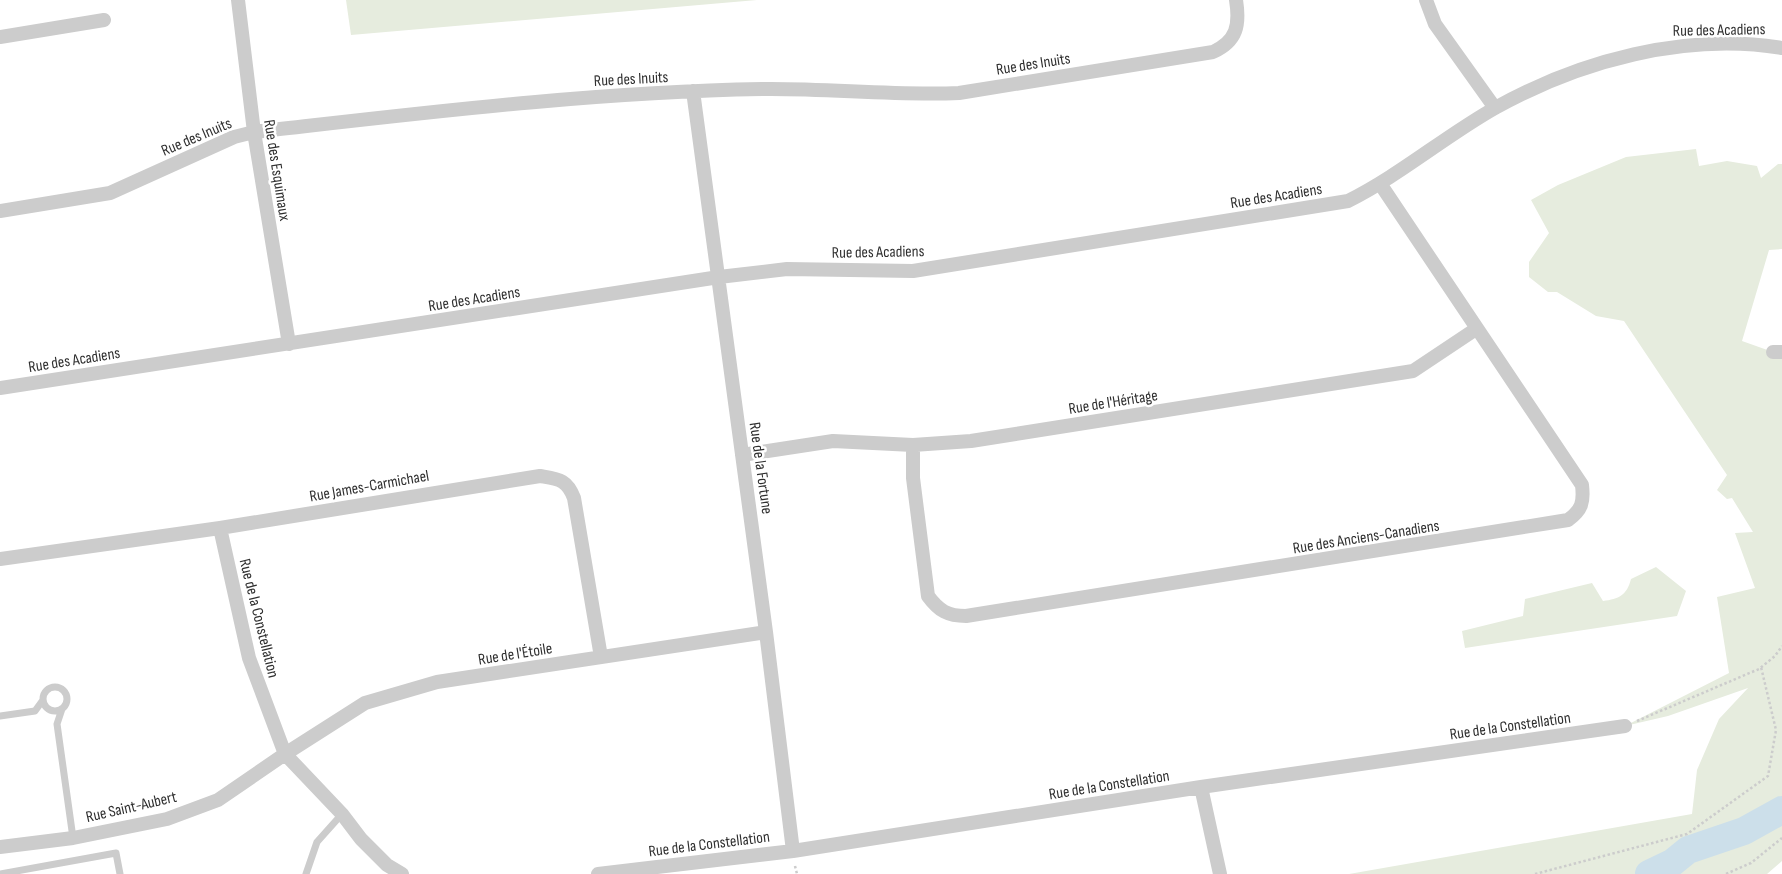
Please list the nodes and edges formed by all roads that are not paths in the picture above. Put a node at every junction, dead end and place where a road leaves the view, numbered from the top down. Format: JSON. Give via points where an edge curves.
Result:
{"nodes":[{"id":1,"x":238,"y":0,"type":"edge"},
{"id":2,"x":1236,"y":0,"type":"edge"},
{"id":3,"x":1426,"y":0,"type":"edge"},
{"id":4,"x":104,"y":20,"type":"dead end"},
{"id":5,"x":0,"y":37,"type":"edge"},
{"id":6,"x":1782,"y":48,"type":"edge"},
{"id":7,"x":693,"y":91,"type":"junction"},
{"id":8,"x":1495,"y":108,"type":"junction"},
{"id":9,"x":254,"y":132,"type":"junction"},
{"id":10,"x":1381,"y":185,"type":"junction"},
{"id":11,"x":0,"y":211,"type":"edge"},
{"id":12,"x":719,"y":277,"type":"junction"},
{"id":13,"x":1476,"y":329,"type":"junction"},
{"id":14,"x":289,"y":344,"type":"junction"},
{"id":15,"x":0,"y":388,"type":"edge"},
{"id":16,"x":913,"y":445,"type":"junction"},
{"id":17,"x":742,"y":455,"type":"junction"},
{"id":18,"x":220,"y":528,"type":"junction"},
{"id":19,"x":0,"y":559,"type":"edge"},
{"id":20,"x":766,"y":632,"type":"junction"},
{"id":21,"x":601,"y":657,"type":"junction"},
{"id":22,"x":43,"y":700,"type":"junction"},
{"id":23,"x":62,"y":709,"type":"junction"},
{"id":24,"x":0,"y":716,"type":"edge"},
{"id":25,"x":1625,"y":726,"type":"road end"},
{"id":26,"x":285,"y":754,"type":"junction"},
{"id":27,"x":1201,"y":788,"type":"junction"},
{"id":28,"x":342,"y":814,"type":"junction"},
{"id":29,"x":73,"y":838,"type":"junction"},
{"id":30,"x":0,"y":847,"type":"edge"},
{"id":31,"x":793,"y":851,"type":"junction"},
{"id":32,"x":0,"y":874,"type":"edge"},
{"id":33,"x":120,"y":874,"type":"edge"},
{"id":34,"x":306,"y":874,"type":"edge"},
{"id":35,"x":402,"y":874,"type":"edge"},
{"id":36,"x":598,"y":874,"type":"edge"},
{"id":37,"x":1220,"y":874,"type":"edge"}],
"edges":[{"from":1,"to":9,"type":"street","name":"Rue des Esquimaux"},
{"from":2,"to":7,"type":"street","name":"Rue des Inuits","via":[[1239,17],[1235,32],[1226,46],[1213,52],[959,93],[930,95],[791,89]]},
{"from":3,"to":8,"type":"street","via":[[1435,24]]},
{"from":4,"to":5,"type":"street"},
{"from":6,"to":8,"type":"street","name":"Rue des Acadiens","via":[[1766,45],[1677,45],[1634,54],[1566,75]]},
{"from":7,"to":9,"type":"street","name":"Rue des Inuits","via":[[530,102]]},
{"from":7,"to":12,"type":"street","name":"Rue de la Fortune"},
{"from":8,"to":10,"type":"street","name":"Rue des Acadiens"},
{"from":9,"to":11,"type":"street","name":"Rue des Inuits","via":[[234,137],[110,193]]},
{"from":9,"to":14,"type":"street","name":"Rue des Esquimaux"},
{"from":10,"to":12,"type":"street","name":"Rue des Acadiens","via":[[1348,201],[913,271],[787,269]]},
{"from":10,"to":13,"type":"street","name":"Rue des Anciens-Canadiens"},
{"from":12,"to":14,"type":"street","name":"Rue des Acadiens"},
{"from":12,"to":17,"type":"street","name":"Rue de la Fortune"},
{"from":13,"to":16,"type":"street","name":"Rue de l'Héritage","via":[[1413,371],[971,441]]},
{"from":13,"to":16,"type":"street","name":"Rue des Anciens-Canadiens","via":[[1582,485],[1584,498],[1580,511],[1568,520],[1014,609],[951,616],[938,609],[928,596],[913,478]]},
{"from":14,"to":15,"type":"street","name":"Rue des Acadiens"},
{"from":16,"to":17,"type":"street","name":"Rue de l'Héritage","via":[[833,441]]},
{"from":17,"to":20,"type":"street","name":"Rue de la Fortune"},
{"from":18,"to":19,"type":"street","name":"Rue James-Carmichael"},
{"from":18,"to":21,"type":"street","name":"Rue James-Carmichael","via":[[522,477],[557,479],[569,486],[574,498]]},
{"from":18,"to":26,"type":"street","name":"Rue de la Constellation","via":[[249,658]]},
{"from":20,"to":21,"type":"street","name":"Rue de l'Étoile"},
{"from":20,"to":31,"type":"street","name":"Rue de la Fortune"},
{"from":21,"to":26,"type":"street","name":"Rue de l'Étoile","via":[[437,682],[365,704]]},
{"from":22,"to":23,"type":"lane","via":[[51,711]]},
{"from":22,"to":23,"type":"lane","via":[[48,690],[61,689],[67,699]]},
{"from":22,"to":24,"type":"lane","via":[[35,711]]},
{"from":23,"to":29,"type":"lane","via":[[57,724]]},
{"from":25,"to":27,"type":"street","name":"Rue de la Constellation"},
{"from":26,"to":28,"type":"street","name":"Rue de la Constellation"},
{"from":26,"to":29,"type":"street","name":"Rue Saint-Aubert","via":[[218,800],[167,819]]},
{"from":27,"to":31,"type":"street","name":"Rue de la Constellation"},
{"from":27,"to":37,"type":"street"},
{"from":28,"to":34,"type":"lane","via":[[317,842]]},
{"from":28,"to":35,"type":"street","name":"Rue de la Constellation","via":[[387,865]]},
{"from":29,"to":30,"type":"street","name":"Rue Saint-Aubert"},
{"from":31,"to":36,"type":"street","name":"Rue de la Constellation"},
{"from":32,"to":33,"type":"lane","via":[[116,853]]}]}
